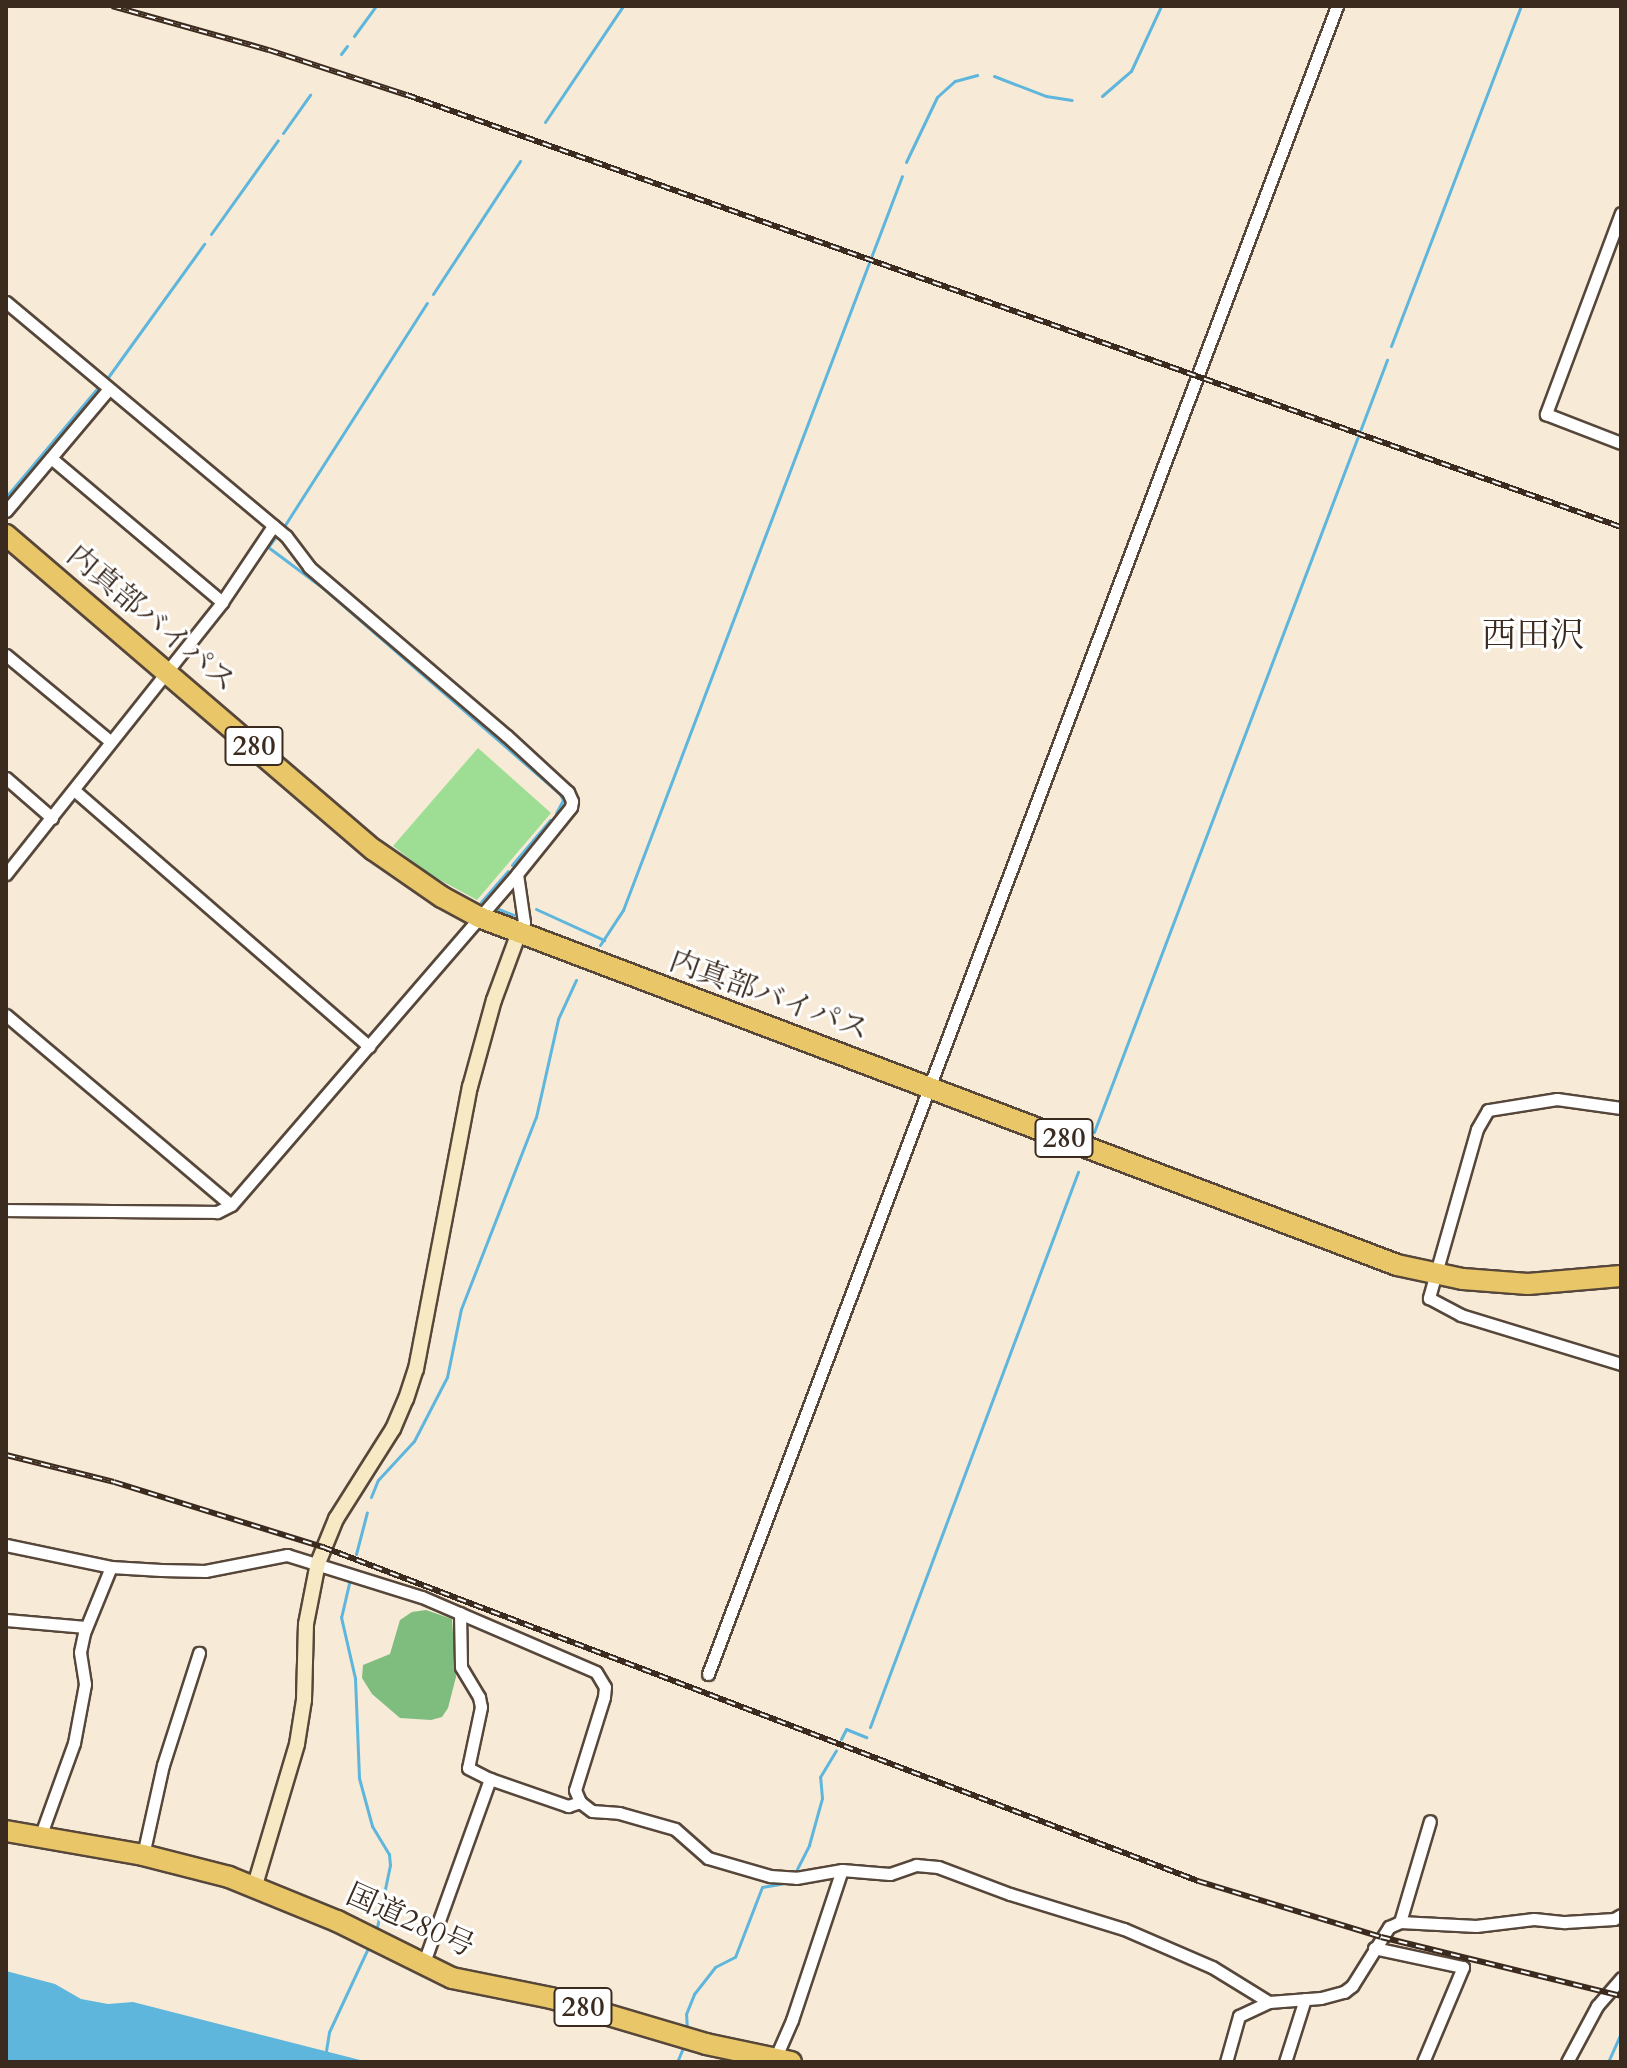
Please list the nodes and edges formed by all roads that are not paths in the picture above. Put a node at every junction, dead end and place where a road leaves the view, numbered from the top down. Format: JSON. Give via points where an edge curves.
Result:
{"nodes":[{"id":1,"x":1337,"y":6,"type":"edge"},
{"id":2,"x":1621,"y":213,"type":"edge"},
{"id":3,"x":7,"y":304,"type":"edge"},
{"id":4,"x":108,"y":390,"type":"junction"},
{"id":5,"x":1621,"y":443,"type":"edge"},
{"id":6,"x":51,"y":458,"type":"junction"},
{"id":7,"x":6,"y":511,"type":"edge"},
{"id":8,"x":273,"y":526,"type":"junction"},
{"id":9,"x":6,"y":535,"type":"edge"},
{"id":10,"x":222,"y":602,"type":"junction"},
{"id":11,"x":6,"y":655,"type":"edge"},
{"id":12,"x":167,"y":671,"type":"junction"},
{"id":13,"x":111,"y":742,"type":"junction"},
{"id":14,"x":6,"y":778,"type":"edge"},
{"id":15,"x":74,"y":790,"type":"junction"},
{"id":16,"x":52,"y":818,"type":"junction"},
{"id":17,"x":6,"y":874,"type":"edge"},
{"id":18,"x":517,"y":874,"type":"junction"},
{"id":19,"x":479,"y":917,"type":"junction"},
{"id":20,"x":518,"y":935,"type":"junction"},
{"id":21,"x":6,"y":1015,"type":"edge"},
{"id":22,"x":369,"y":1046,"type":"junction"},
{"id":23,"x":929,"y":1087,"type":"junction"},
{"id":24,"x":1621,"y":1108,"type":"edge"},
{"id":25,"x":231,"y":1205,"type":"junction"},
{"id":26,"x":6,"y":1210,"type":"edge"},
{"id":27,"x":1435,"y":1275,"type":"junction"},
{"id":28,"x":1621,"y":1276,"type":"edge"},
{"id":29,"x":1621,"y":1364,"type":"edge"},
{"id":30,"x":6,"y":1545,"type":"edge"},
{"id":31,"x":318,"y":1563,"type":"junction"},
{"id":32,"x":111,"y":1567,"type":"junction"},
{"id":33,"x":460,"y":1613,"type":"junction"},
{"id":34,"x":6,"y":1620,"type":"edge"},
{"id":35,"x":86,"y":1627,"type":"junction"},
{"id":36,"x":199,"y":1653,"type":"dead end"},
{"id":37,"x":708,"y":1674,"type":"dead end"},
{"id":38,"x":490,"y":1779,"type":"junction"},
{"id":39,"x":580,"y":1802,"type":"junction"},
{"id":40,"x":1430,"y":1821,"type":"dead end"},
{"id":41,"x":6,"y":1831,"type":"edge"},
{"id":42,"x":40,"y":1837,"type":"junction"},
{"id":43,"x":143,"y":1855,"type":"junction"},
{"id":44,"x":842,"y":1870,"type":"junction"},
{"id":45,"x":255,"y":1885,"type":"junction"},
{"id":46,"x":1621,"y":1915,"type":"edge"},
{"id":47,"x":1400,"y":1922,"type":"junction"},
{"id":48,"x":1374,"y":1948,"type":"junction"},
{"id":49,"x":423,"y":1965,"type":"junction"},
{"id":50,"x":1621,"y":1978,"type":"edge"},
{"id":51,"x":1305,"y":1999,"type":"junction"},
{"id":52,"x":1269,"y":2002,"type":"junction"},
{"id":53,"x":783,"y":2060,"type":"edge"},
{"id":54,"x":1226,"y":2062,"type":"edge"},
{"id":55,"x":1285,"y":2062,"type":"edge"},
{"id":56,"x":1423,"y":2062,"type":"edge"},
{"id":57,"x":1567,"y":2062,"type":"edge"}],
"edges":[{"from":1,"to":23,"type":"street"},
{"from":2,"to":5,"type":"street","via":[[1546,414]]},
{"from":3,"to":4,"type":"street"},
{"from":4,"to":6,"type":"street"},
{"from":4,"to":8,"type":"street"},
{"from":6,"to":7,"type":"street"},
{"from":6,"to":10,"type":"street"},
{"from":8,"to":10,"type":"street"},
{"from":8,"to":18,"type":"street","via":[[309,567],[568,792],[571,807]]},
{"from":9,"to":12,"type":"highway","name":"内真部バイパス","number":"280"},
{"from":10,"to":12,"type":"street"},
{"from":11,"to":13,"type":"street"},
{"from":12,"to":13,"type":"street"},
{"from":12,"to":19,"type":"highway","name":"内真部バイパス","number":"280","via":[[374,850]]},
{"from":13,"to":15,"type":"street"},
{"from":14,"to":16,"type":"street"},
{"from":15,"to":16,"type":"street"},
{"from":15,"to":22,"type":"street"},
{"from":16,"to":17,"type":"street"},
{"from":18,"to":19,"type":"street"},
{"from":18,"to":20,"type":"street","via":[[524,922]]},
{"from":19,"to":20,"type":"highway","name":"内真部バイパス","number":"280"},
{"from":19,"to":22,"type":"street"},
{"from":20,"to":23,"type":"highway","name":"内真部バイパス","number":"280"},
{"from":20,"to":31,"type":"street","via":[[470,1087],[416,1369],[393,1429],[336,1519]]},
{"from":21,"to":25,"type":"street"},
{"from":22,"to":25,"type":"street"},
{"from":23,"to":27,"type":"highway","name":"内真部バイパス","number":"280","via":[[1330,1242]]},
{"from":23,"to":37,"type":"street"},
{"from":24,"to":27,"type":"street","via":[[1557,1099],[1488,1110],[1477,1129]]},
{"from":25,"to":26,"type":"street","via":[[217,1212]]},
{"from":27,"to":28,"type":"highway","name":"内真部バイパス","number":"280","via":[[1528,1284]]},
{"from":27,"to":29,"type":"street","via":[[1429,1298],[1461,1315]]},
{"from":30,"to":32,"type":"street"},
{"from":31,"to":32,"type":"street","via":[[287,1555],[205,1571]]},
{"from":31,"to":33,"type":"street"},
{"from":31,"to":45,"type":"street","via":[[306,1624],[297,1744]]},
{"from":32,"to":35,"type":"street"},
{"from":33,"to":38,"type":"street","via":[[461,1667],[481,1707],[466,1764]]},
{"from":33,"to":39,"type":"street","via":[[588,1666],[600,1678],[604,1697],[577,1780]]},
{"from":34,"to":35,"type":"street"},
{"from":35,"to":42,"type":"street","via":[[80,1652],[85,1684],[74,1743]]},
{"from":36,"to":43,"type":"street","via":[[163,1765]]},
{"from":38,"to":39,"type":"street","via":[[568,1806]]},
{"from":38,"to":49,"type":"street"},
{"from":39,"to":44,"type":"street","via":[[592,1811],[675,1829],[708,1858],[770,1876],[796,1878]]},
{"from":40,"to":47,"type":"street"},
{"from":41,"to":42,"type":"highway","name":"国道280号","number":"280"},
{"from":42,"to":43,"type":"highway","name":"国道280号","number":"280"},
{"from":43,"to":45,"type":"highway","name":"国道280号","number":"280"},
{"from":44,"to":52,"type":"street","via":[[890,1874],[916,1865],[938,1867],[1124,1929],[1212,1967]]},
{"from":44,"to":53,"type":"street"},
{"from":45,"to":49,"type":"highway","name":"国道280号","number":"280"},
{"from":46,"to":47,"type":"street","via":[[1476,1926]]},
{"from":47,"to":48,"type":"street","via":[[1389,1927]]},
{"from":48,"to":51,"type":"street","via":[[1352,1986]]},
{"from":48,"to":56,"type":"street","via":[[1463,1967]]},
{"from":49,"to":53,"type":"highway","name":"国道280号","number":"280","via":[[452,1978],[551,1998],[706,2044]]},
{"from":50,"to":57,"type":"street","via":[[1597,2006]]},
{"from":51,"to":52,"type":"street"},
{"from":51,"to":55,"type":"street"},
{"from":52,"to":54,"type":"street","via":[[1239,2016]]}]}
